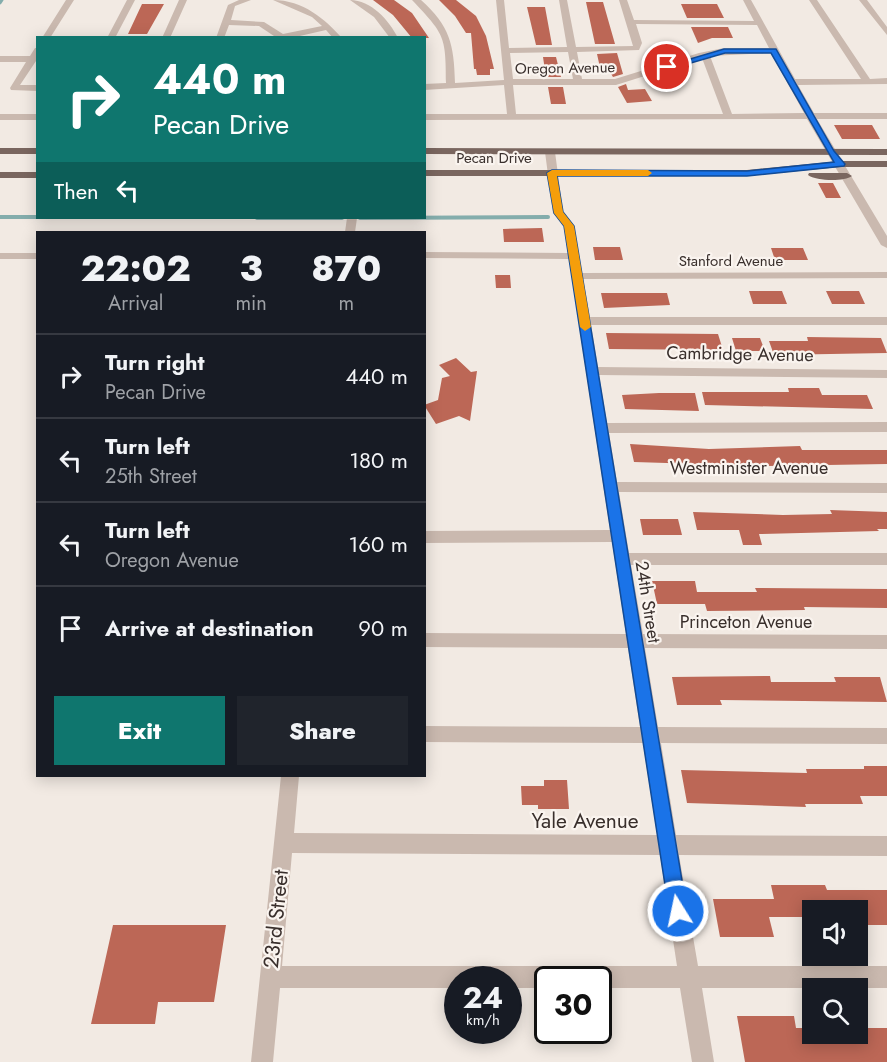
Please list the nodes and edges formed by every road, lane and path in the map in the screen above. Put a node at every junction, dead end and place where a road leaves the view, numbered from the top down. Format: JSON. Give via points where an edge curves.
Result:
{"nodes":[{"id":1,"x":70,"y":0,"type":"edge"},
{"id":2,"x":131,"y":0,"type":"edge"},
{"id":3,"x":183,"y":0,"type":"edge"},
{"id":4,"x":247,"y":0,"type":"edge"},
{"id":5,"x":277,"y":0,"type":"edge"},
{"id":6,"x":354,"y":0,"type":"edge"},
{"id":7,"x":416,"y":0,"type":"edge"},
{"id":8,"x":500,"y":0,"type":"edge"},
{"id":9,"x":563,"y":0,"type":"edge"},
{"id":10,"x":622,"y":0,"type":"edge"},
{"id":11,"x":747,"y":0,"type":"edge"},
{"id":12,"x":813,"y":0,"type":"edge"},
{"id":13,"x":863,"y":0,"type":"edge"},
{"id":14,"x":226,"y":22,"type":"junction"},
{"id":15,"x":630,"y":22,"type":"junction"},
{"id":16,"x":760,"y":23,"type":"junction"},
{"id":17,"x":330,"y":27,"type":"junction"},
{"id":18,"x":887,"y":33,"type":"edge"},
{"id":19,"x":47,"y":36,"type":"edge"},
{"id":20,"x":112,"y":36,"type":"edge"},
{"id":21,"x":167,"y":36,"type":"edge"},
{"id":22,"x":221,"y":36,"type":"edge"},
{"id":23,"x":280,"y":36,"type":"edge"},
{"id":24,"x":287,"y":36,"type":"edge"},
{"id":25,"x":337,"y":36,"type":"edge"},
{"id":26,"x":393,"y":36,"type":"edge"},
{"id":27,"x":505,"y":51,"type":"junction"},
{"id":28,"x":573,"y":51,"type":"junction"},
{"id":29,"x":774,"y":51,"type":"junction"},
{"id":30,"x":36,"y":53,"type":"edge"},
{"id":31,"x":705,"y":55,"type":"junction"},
{"id":32,"x":0,"y":59,"type":"edge"},
{"id":33,"x":31,"y":59,"type":"junction"},
{"id":34,"x":867,"y":81,"type":"junction"},
{"id":35,"x":887,"y":81,"type":"edge"},
{"id":36,"x":510,"y":82,"type":"junction"},
{"id":37,"x":578,"y":82,"type":"junction"},
{"id":38,"x":791,"y":82,"type":"junction"},
{"id":39,"x":426,"y":87,"type":"edge"},
{"id":40,"x":451,"y":87,"type":"junction"},
{"id":41,"x":36,"y":88,"type":"edge"},
{"id":42,"x":811,"y":116,"type":"junction"},
{"id":43,"x":887,"y":116,"type":"edge"},
{"id":44,"x":0,"y":117,"type":"edge"},
{"id":45,"x":36,"y":117,"type":"edge"},
{"id":46,"x":426,"y":117,"type":"edge"},
{"id":47,"x":512,"y":117,"type":"junction"},
{"id":48,"x":729,"y":117,"type":"junction"},
{"id":49,"x":0,"y":151,"type":"edge"},
{"id":50,"x":36,"y":151,"type":"edge"},
{"id":51,"x":426,"y":151,"type":"edge"},
{"id":52,"x":550,"y":152,"type":"junction"},
{"id":53,"x":830,"y":152,"type":"junction"},
{"id":54,"x":887,"y":152,"type":"edge"},
{"id":55,"x":840,"y":164,"type":"junction"},
{"id":56,"x":887,"y":164,"type":"edge"},
{"id":57,"x":426,"y":173,"type":"edge"},
{"id":58,"x":552,"y":173,"type":"junction"},
{"id":59,"x":747,"y":173,"type":"junction"},
{"id":60,"x":0,"y":175,"type":"edge"},
{"id":61,"x":36,"y":175,"type":"edge"},
{"id":62,"x":847,"y":176,"type":"junction"},
{"id":63,"x":885,"y":239,"type":"edge"},
{"id":64,"x":426,"y":255,"type":"edge"},
{"id":65,"x":0,"y":256,"type":"edge"},
{"id":66,"x":36,"y":256,"type":"edge"},
{"id":67,"x":573,"y":256,"type":"junction"},
{"id":68,"x":887,"y":275,"type":"edge"},
{"id":69,"x":576,"y":276,"type":"junction"},
{"id":70,"x":584,"y":321,"type":"junction"},
{"id":71,"x":887,"y":321,"type":"edge"},
{"id":72,"x":593,"y":370,"type":"junction"},
{"id":73,"x":887,"y":374,"type":"edge"},
{"id":74,"x":887,"y":427,"type":"edge"},
{"id":75,"x":602,"y":428,"type":"junction"},
{"id":76,"x":611,"y":487,"type":"junction"},
{"id":77,"x":887,"y":488,"type":"edge"},
{"id":78,"x":618,"y":536,"type":"junction"},
{"id":79,"x":426,"y":537,"type":"edge"},
{"id":80,"x":622,"y":559,"type":"junction"},
{"id":81,"x":887,"y":559,"type":"edge"},
{"id":82,"x":426,"y":640,"type":"edge"},
{"id":83,"x":634,"y":641,"type":"junction"},
{"id":84,"x":887,"y":642,"type":"edge"},
{"id":85,"x":426,"y":734,"type":"edge"},
{"id":86,"x":649,"y":735,"type":"junction"},
{"id":87,"x":887,"y":736,"type":"edge"},
{"id":88,"x":290,"y":777,"type":"edge"},
{"id":89,"x":283,"y":843,"type":"junction"},
{"id":90,"x":667,"y":845,"type":"junction"},
{"id":91,"x":887,"y":846,"type":"edge"},
{"id":92,"x":887,"y":976,"type":"edge"},
{"id":93,"x":270,"y":977,"type":"junction"},
{"id":94,"x":689,"y":977,"type":"junction"},
{"id":95,"x":262,"y":1062,"type":"edge"},
{"id":96,"x":703,"y":1062,"type":"edge"}],
"edges":[{"from":1,"to":19,"type":"street"},
{"from":2,"to":20,"type":"street"},
{"from":3,"to":21,"type":"street"},
{"from":4,"to":14,"type":"street","via":[[232,5]]},
{"from":5,"to":17,"type":"street","via":[[315,15]]},
{"from":6,"to":26,"type":"street","via":[[381,20]]},
{"from":7,"to":40,"type":"street","via":[[431,12],[450,43]]},
{"from":8,"to":27,"type":"street"},
{"from":9,"to":28,"type":"street"},
{"from":10,"to":15,"type":"street"},
{"from":11,"to":16,"type":"street"},
{"from":12,"to":34,"type":"street"},
{"from":13,"to":18,"type":"street"},
{"from":14,"to":22,"type":"street"},
{"from":14,"to":23,"type":"street","via":[[261,24]]},
{"from":15,"to":16,"type":"street"},
{"from":15,"to":28,"type":"street","via":[[638,43],[636,48]]},
{"from":16,"to":29,"type":"street"},
{"from":17,"to":24,"type":"street"},
{"from":17,"to":25,"type":"street"},
{"from":27,"to":28,"type":"street"},
{"from":27,"to":36,"type":"street"},
{"from":28,"to":37,"type":"street"},
{"from":29,"to":31,"type":"street","name":"Oregon Avenue"},
{"from":29,"to":38,"type":"street"},
{"from":30,"to":33,"type":"street"},
{"from":31,"to":37,"type":"street","name":"Oregon Avenue","via":[[616,82]]},
{"from":31,"to":48,"type":"street"},
{"from":32,"to":33,"type":"street"},
{"from":33,"to":41,"type":"street","via":[[14,88]]},
{"from":34,"to":35,"type":"street"},
{"from":34,"to":38,"type":"street"},
{"from":36,"to":37,"type":"street","name":"Oregon Avenue"},
{"from":36,"to":40,"type":"street","name":"Oregon Avenue"},
{"from":36,"to":47,"type":"street"},
{"from":38,"to":42,"type":"street"},
{"from":39,"to":40,"type":"street","name":"Oregon Avenue"},
{"from":42,"to":43,"type":"street"},
{"from":42,"to":48,"type":"street"},
{"from":42,"to":53,"type":"street"},
{"from":44,"to":45,"type":"street"},
{"from":46,"to":47,"type":"street"},
{"from":47,"to":48,"type":"street"},
{"from":49,"to":50,"type":"main road"},
{"from":51,"to":52,"type":"main road","name":"Pecan Drive"},
{"from":52,"to":53,"type":"main road","name":"Pecan Drive"},
{"from":52,"to":58,"type":"street","name":"24th Street"},
{"from":53,"to":54,"type":"main road","name":"Pecan Drive"},
{"from":53,"to":55,"type":"street"},
{"from":55,"to":56,"type":"main road","name":"Pecan Drive"},
{"from":55,"to":59,"type":"main road","name":"Pecan Drive"},
{"from":55,"to":62,"type":"street"},
{"from":57,"to":58,"type":"main road","name":"Pecan Drive"},
{"from":58,"to":59,"type":"main road","name":"Pecan Drive"},
{"from":58,"to":67,"type":"street","name":"24th Street","via":[[558,213],[569,226]]},
{"from":59,"to":62,"type":"main road"},
{"from":60,"to":61,"type":"main road"},
{"from":62,"to":63,"type":"street"},
{"from":64,"to":67,"type":"street"},
{"from":65,"to":66,"type":"street"},
{"from":67,"to":69,"type":"street","name":"24th Street"},
{"from":68,"to":69,"type":"street","name":"Stanford Avenue"},
{"from":69,"to":70,"type":"street","name":"24th Street"},
{"from":70,"to":71,"type":"street"},
{"from":70,"to":72,"type":"street","name":"24th Street"},
{"from":72,"to":73,"type":"street","name":"Cambridge Avenue"},
{"from":72,"to":75,"type":"street","name":"24th Street"},
{"from":74,"to":75,"type":"street"},
{"from":75,"to":76,"type":"street","name":"24th Street"},
{"from":76,"to":77,"type":"street","name":"Westminister Avenue"},
{"from":76,"to":78,"type":"street","name":"24th Street"},
{"from":78,"to":79,"type":"street"},
{"from":78,"to":80,"type":"street","name":"24th Street"},
{"from":80,"to":81,"type":"street"},
{"from":80,"to":83,"type":"street","name":"24th Street"},
{"from":82,"to":83,"type":"street","name":"Princeton Avenue"},
{"from":83,"to":84,"type":"street","name":"Princeton Avenue"},
{"from":83,"to":86,"type":"street","name":"24th Street"},
{"from":85,"to":86,"type":"street"},
{"from":86,"to":87,"type":"street"},
{"from":86,"to":90,"type":"street","name":"24th Street"},
{"from":88,"to":89,"type":"street","name":"23rd Street"},
{"from":89,"to":90,"type":"street","name":"Yale Avenue"},
{"from":89,"to":93,"type":"street","name":"23rd Street"},
{"from":90,"to":91,"type":"street","name":"Yale Avenue"},
{"from":90,"to":94,"type":"street","name":"24th Street"},
{"from":92,"to":94,"type":"street"},
{"from":93,"to":94,"type":"street"},
{"from":93,"to":95,"type":"street","name":"23rd Street"},
{"from":94,"to":96,"type":"street","name":"24th Street"}]}
